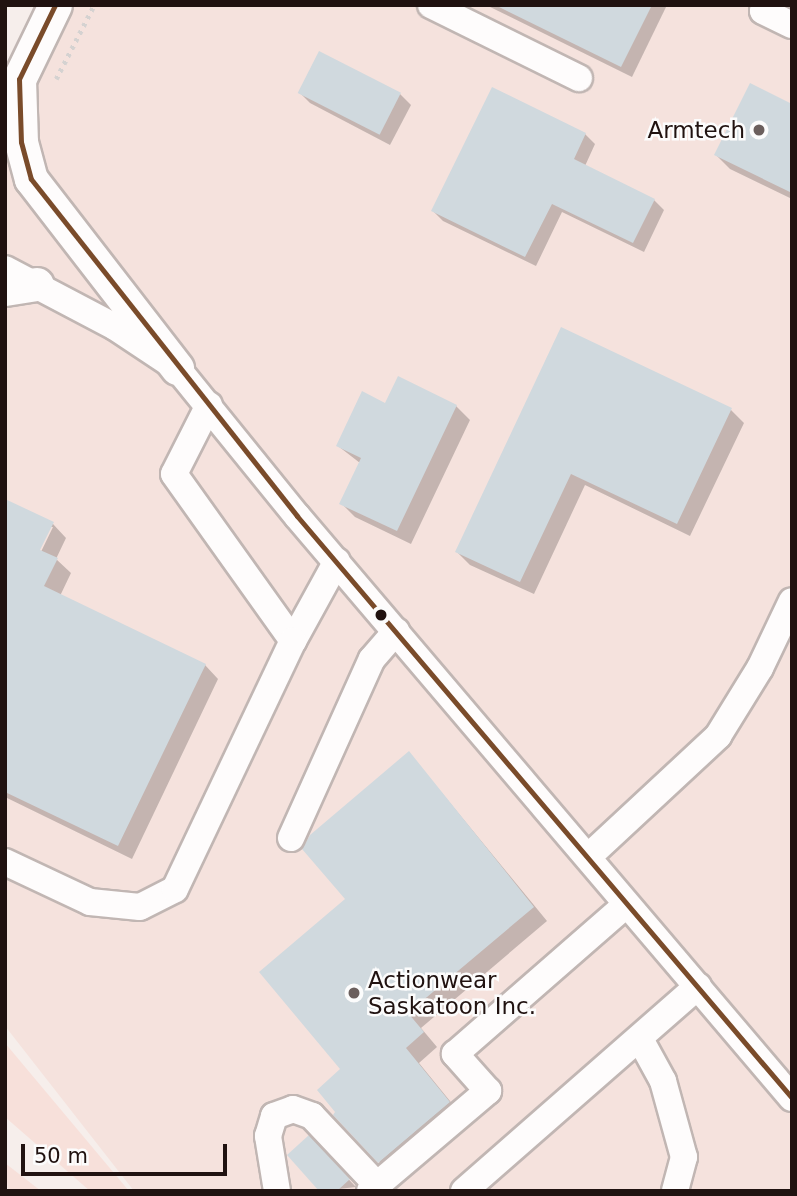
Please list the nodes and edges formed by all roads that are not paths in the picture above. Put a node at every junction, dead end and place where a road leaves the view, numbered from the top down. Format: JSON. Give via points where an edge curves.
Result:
{"nodes":[{"id":1,"x":55,"y":5,"type":"edge"},
{"id":2,"x":431,"y":5,"type":"edge"},
{"id":3,"x":765,"y":5,"type":"edge"},
{"id":4,"x":792,"y":25,"type":"edge"},
{"id":5,"x":579,"y":78,"type":"dead end"},
{"id":6,"x":12,"y":94,"type":"edge"},
{"id":7,"x":5,"y":269,"type":"edge"},
{"id":8,"x":21,"y":286,"type":"edge"},
{"id":9,"x":177,"y":368,"type":"junction"},
{"id":10,"x":209,"y":405,"type":"junction"},
{"id":11,"x":337,"y":561,"type":"junction"},
{"id":12,"x":792,"y":601,"type":"edge"},
{"id":13,"x":396,"y":631,"type":"junction"},
{"id":14,"x":293,"y":641,"type":"junction"},
{"id":15,"x":291,"y":838,"type":"dead end"},
{"id":16,"x":588,"y":857,"type":"junction"},
{"id":17,"x":5,"y":862,"type":"edge"},
{"id":18,"x":626,"y":905,"type":"junction"},
{"id":19,"x":698,"y":986,"type":"junction"},
{"id":20,"x":640,"y":1039,"type":"junction"},
{"id":21,"x":792,"y":1098,"type":"edge"},
{"id":22,"x":374,"y":1188,"type":"edge"},
{"id":23,"x":276,"y":1191,"type":"edge"},
{"id":24,"x":464,"y":1191,"type":"edge"},
{"id":25,"x":675,"y":1191,"type":"edge"}],
"edges":[{"from":1,"to":6,"type":"main road"},
{"from":2,"to":5,"type":"street"},
{"from":3,"to":4,"type":"street","via":[[763,10]]},
{"from":6,"to":9,"type":"main road","via":[[31,179]]},
{"from":7,"to":8,"type":"street"},
{"from":8,"to":9,"type":"street","via":[[115,327]]},
{"from":9,"to":10,"type":"street"},
{"from":10,"to":11,"type":"street"},
{"from":10,"to":14,"type":"street","via":[[174,474]]},
{"from":11,"to":13,"type":"street"},
{"from":11,"to":14,"type":"street"},
{"from":12,"to":16,"type":"street","via":[[760,668],[718,736]]},
{"from":13,"to":15,"type":"street","via":[[372,659]]},
{"from":13,"to":16,"type":"street"},
{"from":14,"to":17,"type":"street","via":[[175,889],[140,907],[90,902]]},
{"from":16,"to":18,"type":"street"},
{"from":18,"to":19,"type":"street"},
{"from":18,"to":22,"type":"street","via":[[455,1054],[488,1091]]},
{"from":19,"to":20,"type":"street"},
{"from":19,"to":21,"type":"street"},
{"from":20,"to":24,"type":"street"},
{"from":20,"to":25,"type":"street","via":[[663,1081],[684,1157]]},
{"from":22,"to":23,"type":"street","via":[[312,1116],[293,1109],[274,1116],[268,1136]]}]}
